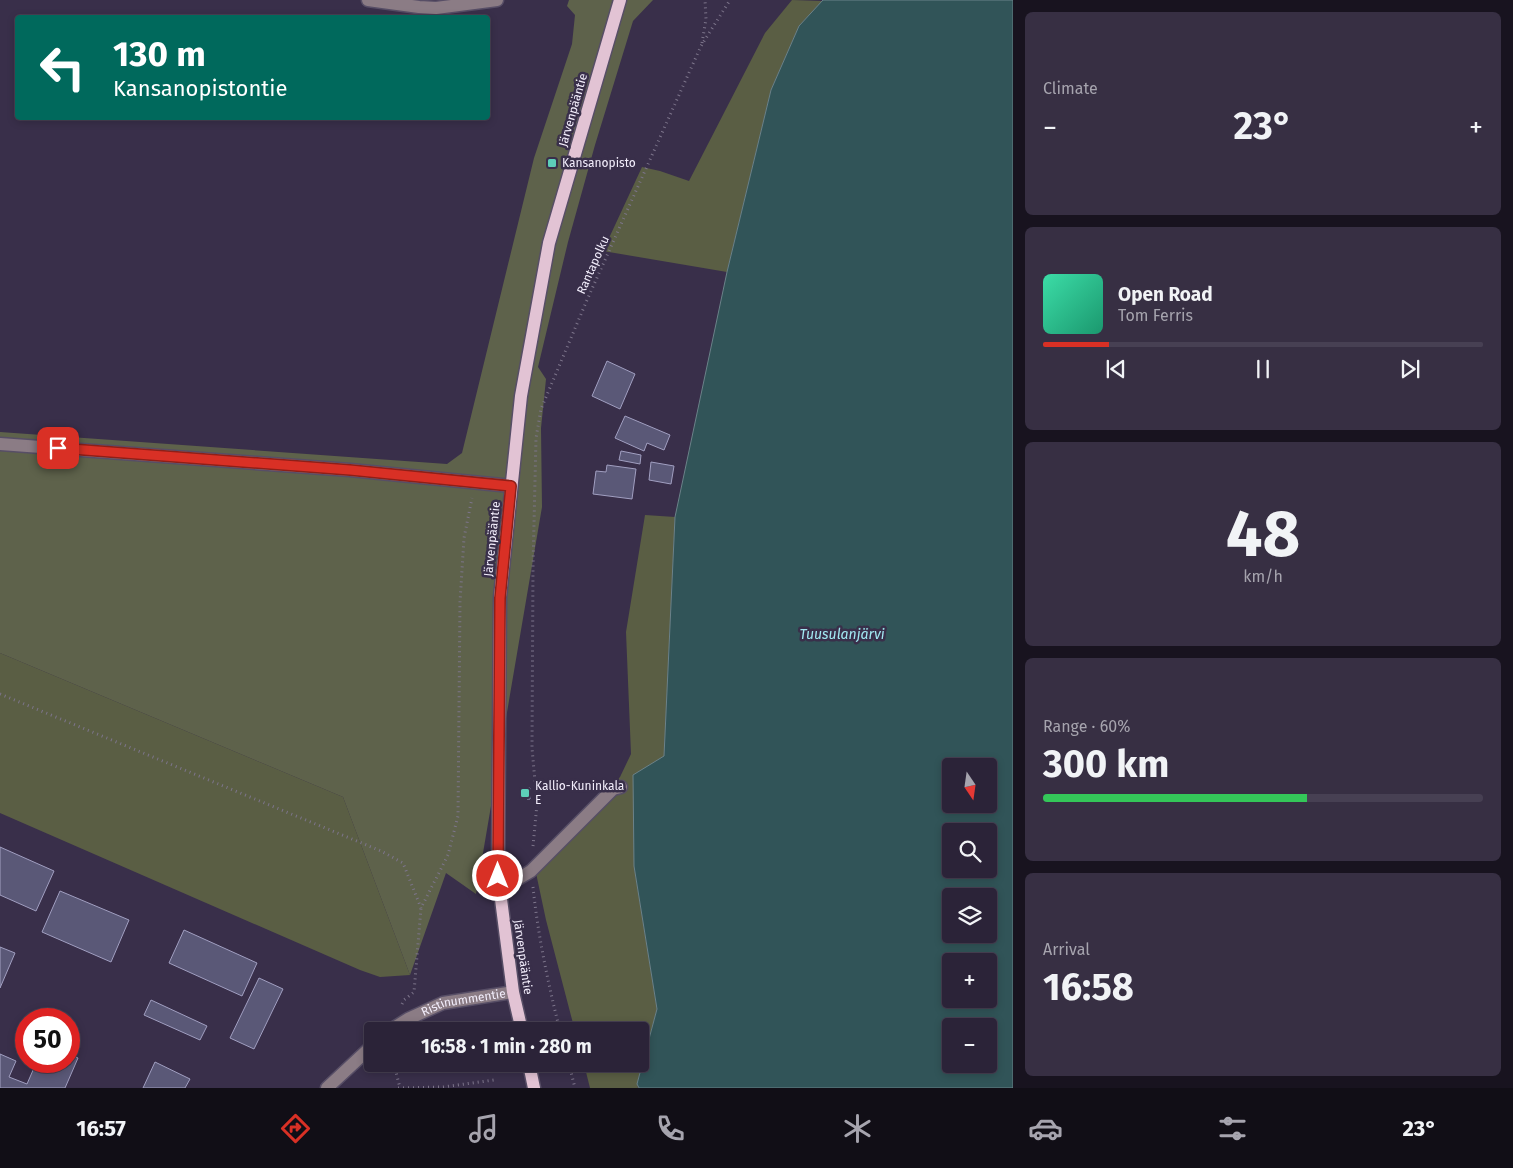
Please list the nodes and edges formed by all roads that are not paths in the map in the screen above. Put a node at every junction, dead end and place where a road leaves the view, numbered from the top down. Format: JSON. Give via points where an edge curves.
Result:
{"nodes":[{"id":1,"x":368,"y":0,"type":"edge"},
{"id":2,"x":497,"y":0,"type":"edge"},
{"id":3,"x":620,"y":0,"type":"edge"},
{"id":4,"x":0,"y":444,"type":"edge"},
{"id":5,"x":511,"y":486,"type":"junction"},
{"id":6,"x":621,"y":787,"type":"dead end"},
{"id":7,"x":499,"y":890,"type":"junction"},
{"id":8,"x":513,"y":992,"type":"junction"},
{"id":9,"x":403,"y":1022,"type":"edge"},
{"id":10,"x":520,"y":1022,"type":"edge"},
{"id":11,"x":364,"y":1053,"type":"edge"},
{"id":12,"x":531,"y":1072,"type":"edge"},
{"id":13,"x":327,"y":1088,"type":"edge"},
{"id":14,"x":534,"y":1088,"type":"edge"}],
"edges":[{"from":1,"to":2,"type":"street","via":[[436,8]]},
{"from":3,"to":5,"type":"main road","name":"Järvenpääntie","via":[[549,243],[520,396]]},
{"from":4,"to":5,"type":"street","via":[[350,470]]},
{"from":5,"to":7,"type":"main road","name":"Järvenpääntie","via":[[500,598]]},
{"from":6,"to":7,"type":"street","via":[[613,789],[531,872]]},
{"from":7,"to":8,"type":"main road","name":"Järvenpääntie"},
{"from":8,"to":9,"type":"street","name":"Ristinummentie","via":[[443,1003]]},
{"from":8,"to":10,"type":"main road","name":"Järvenpääntie"},
{"from":11,"to":13,"type":"street"},
{"from":12,"to":14,"type":"main road"}]}
